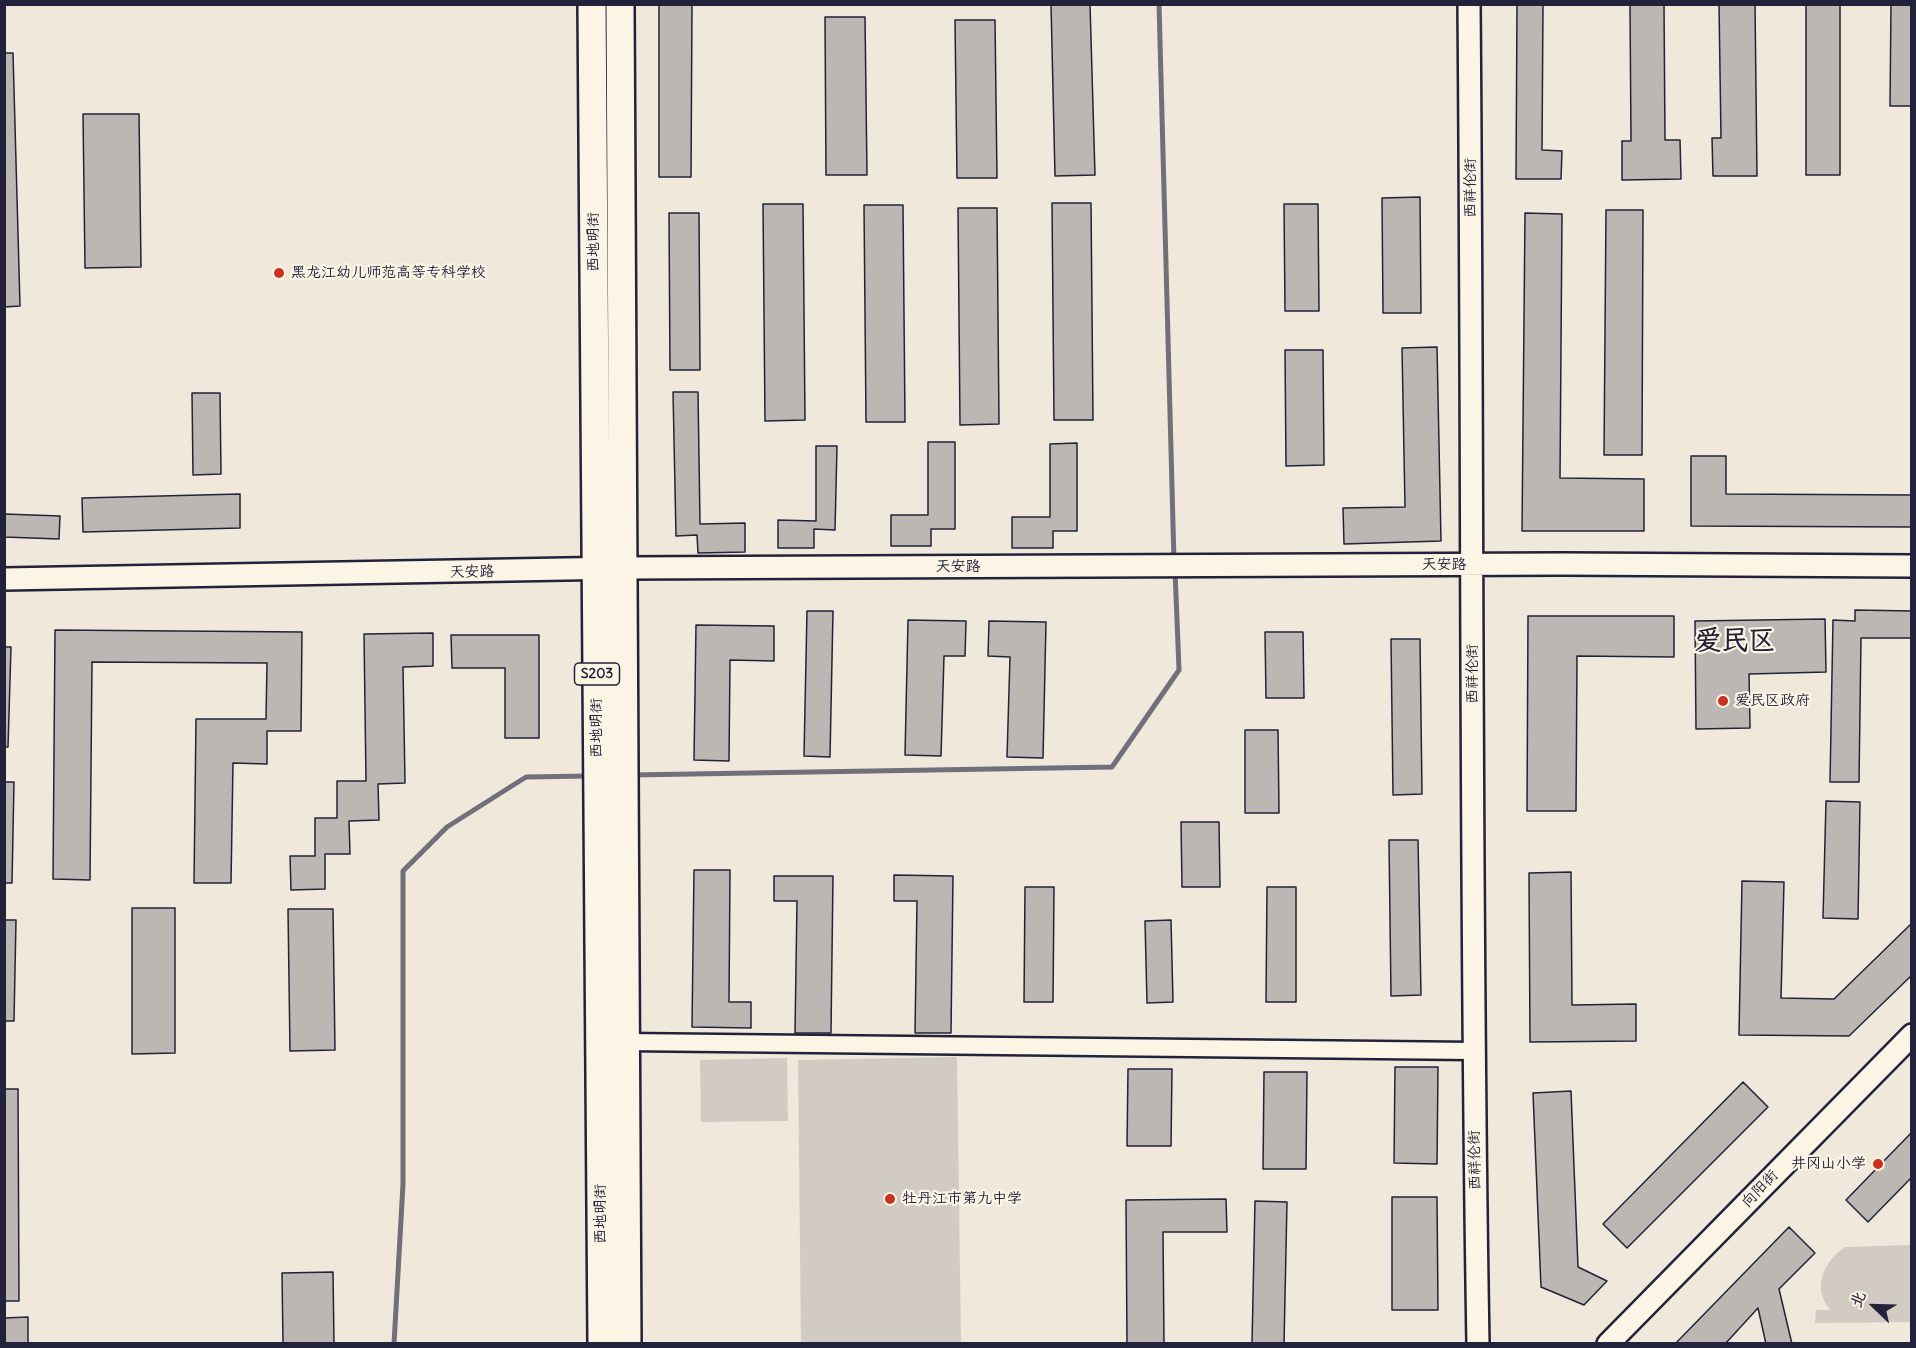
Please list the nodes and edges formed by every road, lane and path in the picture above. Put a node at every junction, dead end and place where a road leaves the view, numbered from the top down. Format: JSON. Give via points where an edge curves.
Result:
{"nodes":[{"id":1,"x":592,"y":4,"type":"edge"},
{"id":2,"x":620,"y":4,"type":"edge"},
{"id":3,"x":1469,"y":4,"type":"edge"},
{"id":4,"x":1473,"y":565,"type":"junction"},
{"id":5,"x":1911,"y":566,"type":"edge"},
{"id":6,"x":609,"y":569,"type":"junction"},
{"id":7,"x":4,"y":579,"type":"edge"},
{"id":8,"x":1911,"y":1035,"type":"edge"},
{"id":9,"x":625,"y":1042,"type":"junction"},
{"id":10,"x":1473,"y":1052,"type":"junction"},
{"id":11,"x":602,"y":1344,"type":"edge"},
{"id":12,"x":627,"y":1344,"type":"edge"},
{"id":13,"x":1478,"y":1344,"type":"edge"},
{"id":14,"x":1608,"y":1344,"type":"edge"}],
"edges":[{"from":1,"to":6,"type":"main road","name":"西地明街","number":"S203"},
{"from":2,"to":6,"type":"main road","name":"西地明街","number":"S203"},
{"from":3,"to":4,"type":"street","name":"西祥伦街"},
{"from":4,"to":5,"type":"street","name":"天安路"},
{"from":4,"to":6,"type":"street","name":"天安路"},
{"from":4,"to":10,"type":"street","name":"西祥伦街"},
{"from":6,"to":7,"type":"street","name":"天安路"},
{"from":6,"to":9,"type":"main road","name":"西地明街","number":"S203"},
{"from":6,"to":11,"type":"main road","name":"西地明街","number":"S203"},
{"from":8,"to":14,"type":"street","name":"向阳街"},
{"from":9,"to":10,"type":"street"},
{"from":9,"to":12,"type":"main road","name":"西地明街","number":"S203"},
{"from":10,"to":13,"type":"street","name":"西祥伦街"}]}
